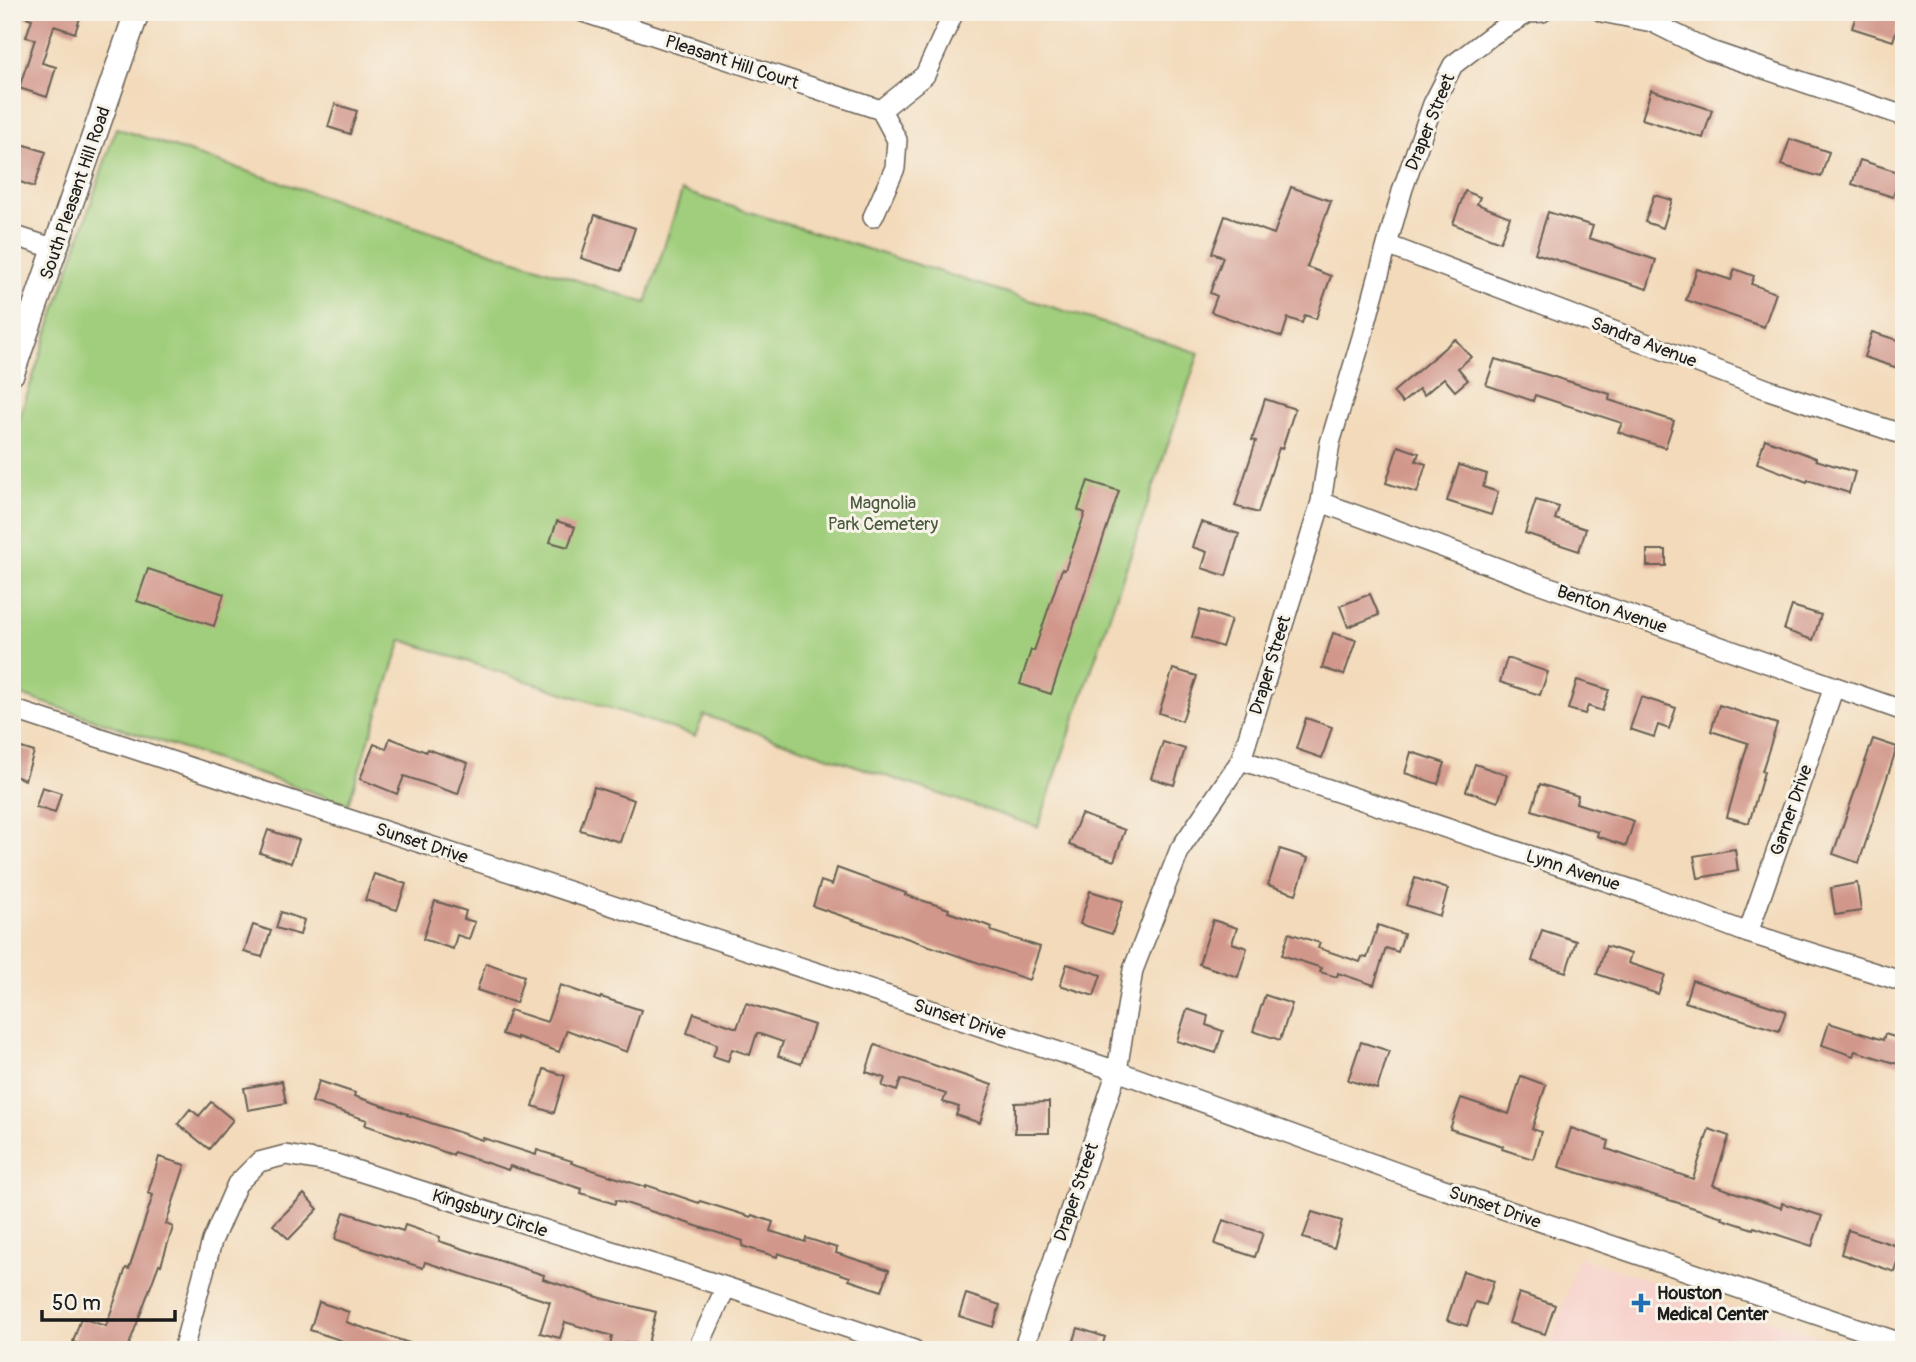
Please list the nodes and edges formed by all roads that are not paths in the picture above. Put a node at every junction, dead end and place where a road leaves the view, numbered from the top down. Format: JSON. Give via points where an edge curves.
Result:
{"nodes":[{"id":1,"x":137,"y":12,"type":"edge"},
{"id":2,"x":583,"y":12,"type":"edge"},
{"id":3,"x":954,"y":12,"type":"edge"},
{"id":4,"x":1542,"y":12,"type":"edge"},
{"id":5,"x":1602,"y":12,"type":"edge"},
{"id":6,"x":1653,"y":17,"type":"edge"},
{"id":7,"x":881,"y":110,"type":"junction"},
{"id":8,"x":1904,"y":116,"type":"edge"},
{"id":9,"x":873,"y":217,"type":"dead end"},
{"id":10,"x":12,"y":235,"type":"edge"},
{"id":11,"x":1387,"y":245,"type":"junction"},
{"id":12,"x":56,"y":249,"type":"junction"},
{"id":13,"x":12,"y":373,"type":"edge"},
{"id":14,"x":1904,"y":435,"type":"edge"},
{"id":15,"x":1321,"y":502,"type":"junction"},
{"id":16,"x":1834,"y":687,"type":"junction"},
{"id":17,"x":12,"y":709,"type":"edge"},
{"id":18,"x":1904,"y":711,"type":"edge"},
{"id":19,"x":1241,"y":760,"type":"junction"},
{"id":20,"x":1748,"y":933,"type":"junction"},
{"id":21,"x":1904,"y":982,"type":"edge"},
{"id":22,"x":1117,"y":1071,"type":"junction"},
{"id":23,"x":726,"y":1287,"type":"junction"},
{"id":24,"x":1904,"y":1343,"type":"edge"},
{"id":25,"x":189,"y":1348,"type":"edge"},
{"id":26,"x":697,"y":1350,"type":"edge"},
{"id":27,"x":914,"y":1350,"type":"edge"},
{"id":28,"x":1023,"y":1350,"type":"edge"}],
"edges":[{"from":1,"to":12,"type":"street","name":"South Pleasant Hill Road"},
{"from":2,"to":7,"type":"street","name":"Pleasant Hill Court"},
{"from":3,"to":7,"type":"street","via":[[925,75]]},
{"from":4,"to":11,"type":"street","name":"Draper Street","via":[[1528,13],[1453,65],[1433,104]]},
{"from":5,"to":6,"type":"street"},
{"from":6,"to":8,"type":"street","via":[[1708,50]]},
{"from":7,"to":9,"type":"street","via":[[897,140],[895,167]]},
{"from":10,"to":12,"type":"street"},
{"from":11,"to":14,"type":"street","name":"Sandra Avenue","via":[[1769,390]]},
{"from":11,"to":15,"type":"street","name":"Draper Street","via":[[1330,443]]},
{"from":12,"to":13,"type":"street","name":"South Pleasant Hill Road"},
{"from":15,"to":16,"type":"street","name":"Benton Avenue"},
{"from":15,"to":19,"type":"street","name":"Draper Street"},
{"from":16,"to":18,"type":"street","name":"Benton Avenue"},
{"from":16,"to":20,"type":"street","name":"Garner Drive"},
{"from":17,"to":22,"type":"street","name":"Sunset Drive"},
{"from":19,"to":20,"type":"street","name":"Lynn Avenue","via":[[1645,894]]},
{"from":19,"to":22,"type":"street","name":"Draper Street","via":[[1180,849],[1133,970]]},
{"from":20,"to":21,"type":"street","name":"Lynn Avenue"},
{"from":22,"to":24,"type":"street","name":"Sunset Drive","via":[[1420,1181]]},
{"from":22,"to":28,"type":"street","name":"Draper Street"},
{"from":23,"to":25,"type":"street","name":"Kingsbury Circle","via":[[333,1163],[286,1155],[258,1162],[237,1184],[212,1241]]},
{"from":23,"to":26,"type":"street"},
{"from":23,"to":27,"type":"street","name":"Kingsbury Circle"}]}
